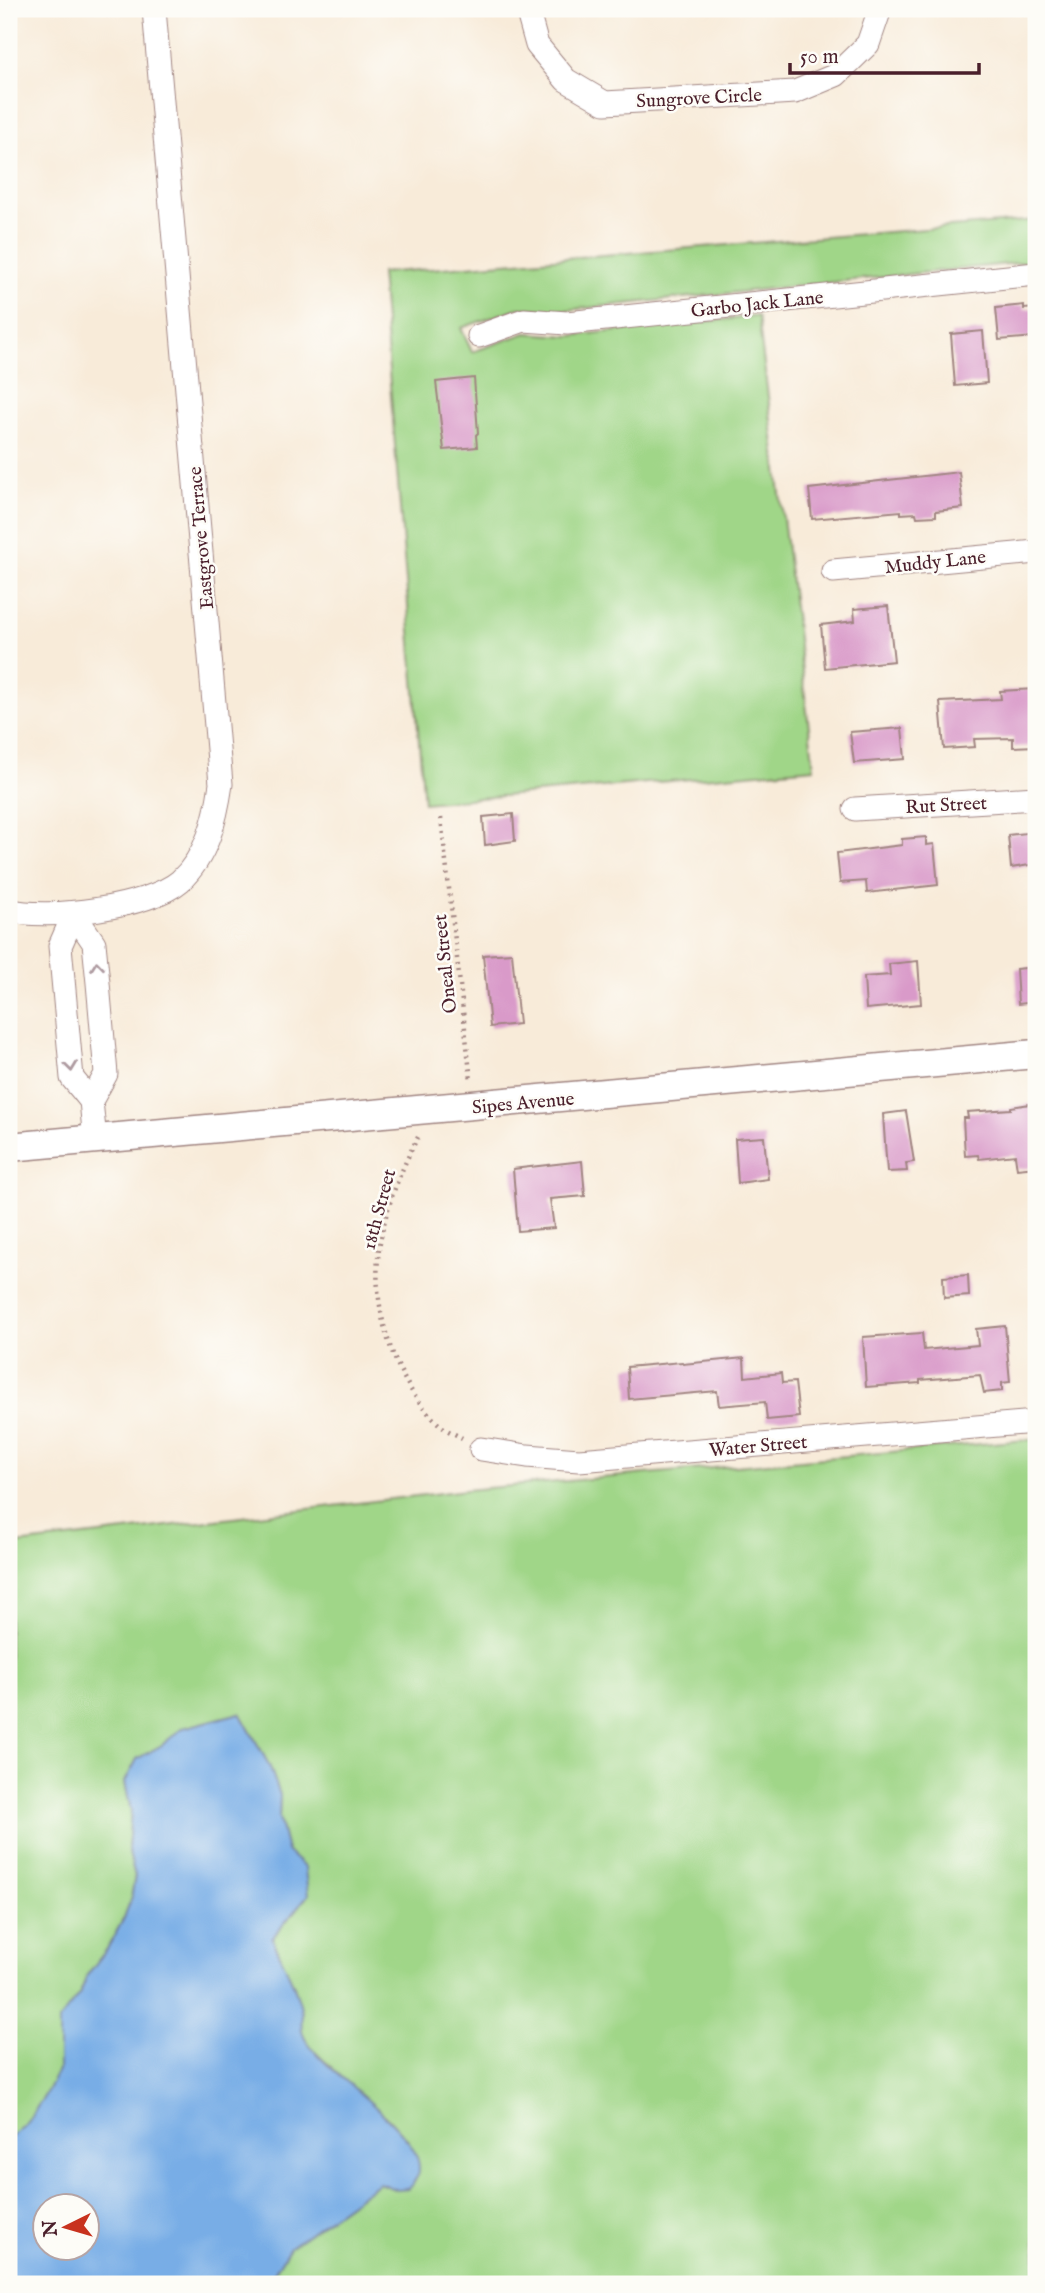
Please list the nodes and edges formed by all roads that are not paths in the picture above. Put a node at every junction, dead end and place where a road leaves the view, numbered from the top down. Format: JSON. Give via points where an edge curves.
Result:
{"nodes":[{"id":1,"x":154,"y":9,"type":"edge"},
{"id":2,"x":527,"y":9,"type":"edge"},
{"id":3,"x":880,"y":9,"type":"edge"},
{"id":4,"x":1036,"y":274,"type":"edge"},
{"id":5,"x":480,"y":336,"type":"dead end"},
{"id":6,"x":1036,"y":552,"type":"edge"},
{"id":7,"x":833,"y":571,"type":"dead end"},
{"id":8,"x":1036,"y":798,"type":"edge"},
{"id":9,"x":855,"y":809,"type":"dead end"},
{"id":10,"x":9,"y":910,"type":"edge"},
{"id":11,"x":74,"y":914,"type":"junction"},
{"id":12,"x":102,"y":1024,"type":"junction"},
{"id":13,"x":67,"y":1026,"type":"junction"},
{"id":14,"x":1036,"y":1054,"type":"edge"},
{"id":15,"x":91,"y":1101,"type":"junction"},
{"id":16,"x":95,"y":1140,"type":"junction"},
{"id":17,"x":9,"y":1147,"type":"edge"},
{"id":18,"x":1036,"y":1422,"type":"edge"},
{"id":19,"x":481,"y":1449,"type":"road end"}],
"edges":[{"from":1,"to":11,"type":"street","name":"Eastgrove Terrace","via":[[221,784],[216,820],[200,855],[180,881],[152,897]]},
{"from":2,"to":3,"type":"street","name":"Sungrove Circle","via":[[537,45],[551,63],[566,80],[605,103],[795,92],[836,75],[868,44]]},
{"from":4,"to":5,"type":"street","name":"Garbo Jack Lane","via":[[567,323],[524,320]]},
{"from":6,"to":7,"type":"street","name":"Muddy Lane"},
{"from":8,"to":9,"type":"street","name":"Rut Street"},
{"from":10,"to":11,"type":"street","name":"Eastgrove Terrace"},
{"from":12,"to":11,"type":"street","one_way":true,"via":[[94,943]]},
{"from":11,"to":13,"type":"street","via":[[60,946]]},
{"from":12,"to":13,"type":"street"},
{"from":12,"to":15,"type":"street","via":[[106,1074]]},
{"from":13,"to":15,"type":"street","one_way":true,"via":[[72,1078]]},
{"from":14,"to":16,"type":"street","name":"Sipes Avenue"},
{"from":15,"to":16,"type":"street"},
{"from":16,"to":17,"type":"street","name":"Sipes Avenue"},
{"from":18,"to":19,"type":"street","name":"Water Street","via":[[579,1460]]}]}
